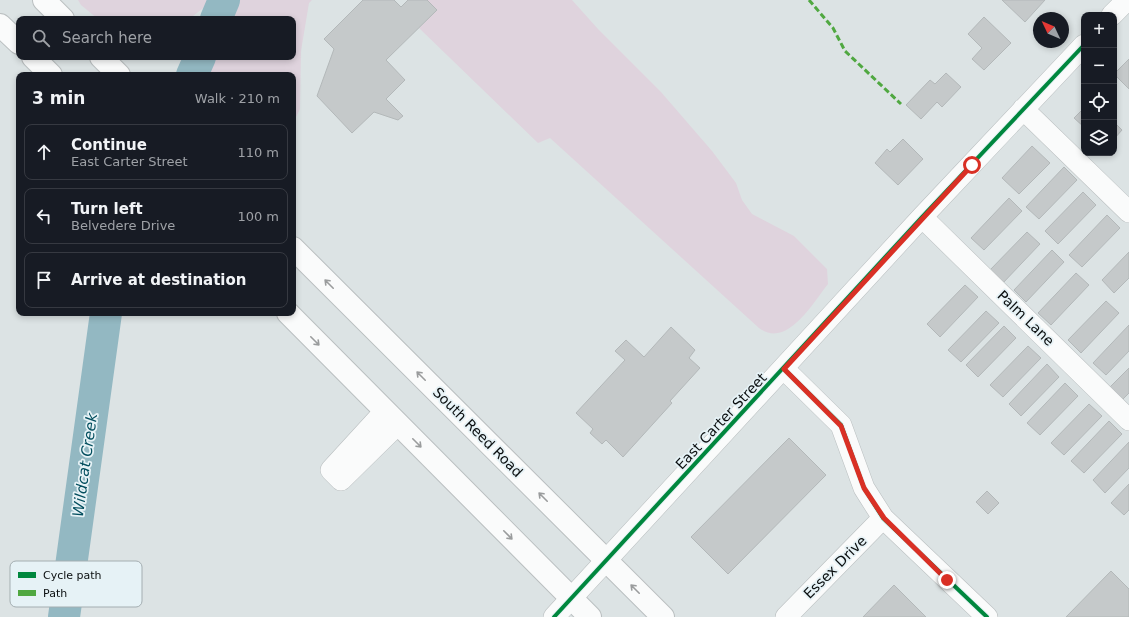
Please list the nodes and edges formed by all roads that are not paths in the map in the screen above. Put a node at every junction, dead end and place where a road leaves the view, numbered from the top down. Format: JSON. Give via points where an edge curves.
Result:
{"nodes":[{"id":1,"x":44,"y":0,"type":"edge"},
{"id":2,"x":60,"y":16,"type":"edge"},
{"id":3,"x":0,"y":24,"type":"edge"},
{"id":4,"x":16,"y":40,"type":"edge"},
{"id":5,"x":1081,"y":48,"type":"edge"},
{"id":6,"x":36,"y":60,"type":"edge"},
{"id":7,"x":104,"y":60,"type":"edge"},
{"id":8,"x":48,"y":72,"type":"edge"},
{"id":9,"x":116,"y":72,"type":"edge"},
{"id":10,"x":1024,"y":109,"type":"junction"},
{"id":11,"x":1129,"y":212,"type":"edge"},
{"id":12,"x":922,"y":217,"type":"junction"},
{"id":13,"x":296,"y":251,"type":"edge"},
{"id":14,"x":291,"y":316,"type":"edge"},
{"id":15,"x":784,"y":369,"type":"junction"},
{"id":16,"x":1129,"y":420,"type":"edge"},
{"id":17,"x":884,"y":518,"type":"junction"},
{"id":18,"x":607,"y":561,"type":"junction"},
{"id":19,"x":572,"y":599,"type":"junction"},
{"id":20,"x":554,"y":617,"type":"edge"},
{"id":21,"x":590,"y":617,"type":"edge"},
{"id":22,"x":663,"y":617,"type":"edge"},
{"id":23,"x":786,"y":617,"type":"edge"},
{"id":24,"x":987,"y":617,"type":"edge"}],
"edges":[{"from":1,"to":2,"type":"main road"},
{"from":3,"to":4,"type":"main road"},
{"from":5,"to":10,"type":"street","name":"East Carter Street"},
{"from":6,"to":8,"type":"main road"},
{"from":7,"to":9,"type":"main road"},
{"from":10,"to":11,"type":"street"},
{"from":10,"to":12,"type":"street","name":"East Carter Street"},
{"from":12,"to":15,"type":"street","name":"East Carter Street"},
{"from":12,"to":16,"type":"street","name":"Palm Lane"},
{"from":18,"to":13,"type":"main road","name":"South Reed Road","one_way":true},
{"from":14,"to":19,"type":"main road","one_way":true},
{"from":15,"to":17,"type":"street","via":[[841,426],[864,488]]},
{"from":15,"to":18,"type":"street","name":"East Carter Street"},
{"from":17,"to":23,"type":"street","name":"Essex Drive"},
{"from":17,"to":24,"type":"street"},
{"from":18,"to":19,"type":"street","name":"East Carter Street"},
{"from":22,"to":18,"type":"main road","name":"South Reed Road","one_way":true},
{"from":19,"to":20,"type":"street","name":"East Carter Street"},
{"from":19,"to":21,"type":"main road"}]}
